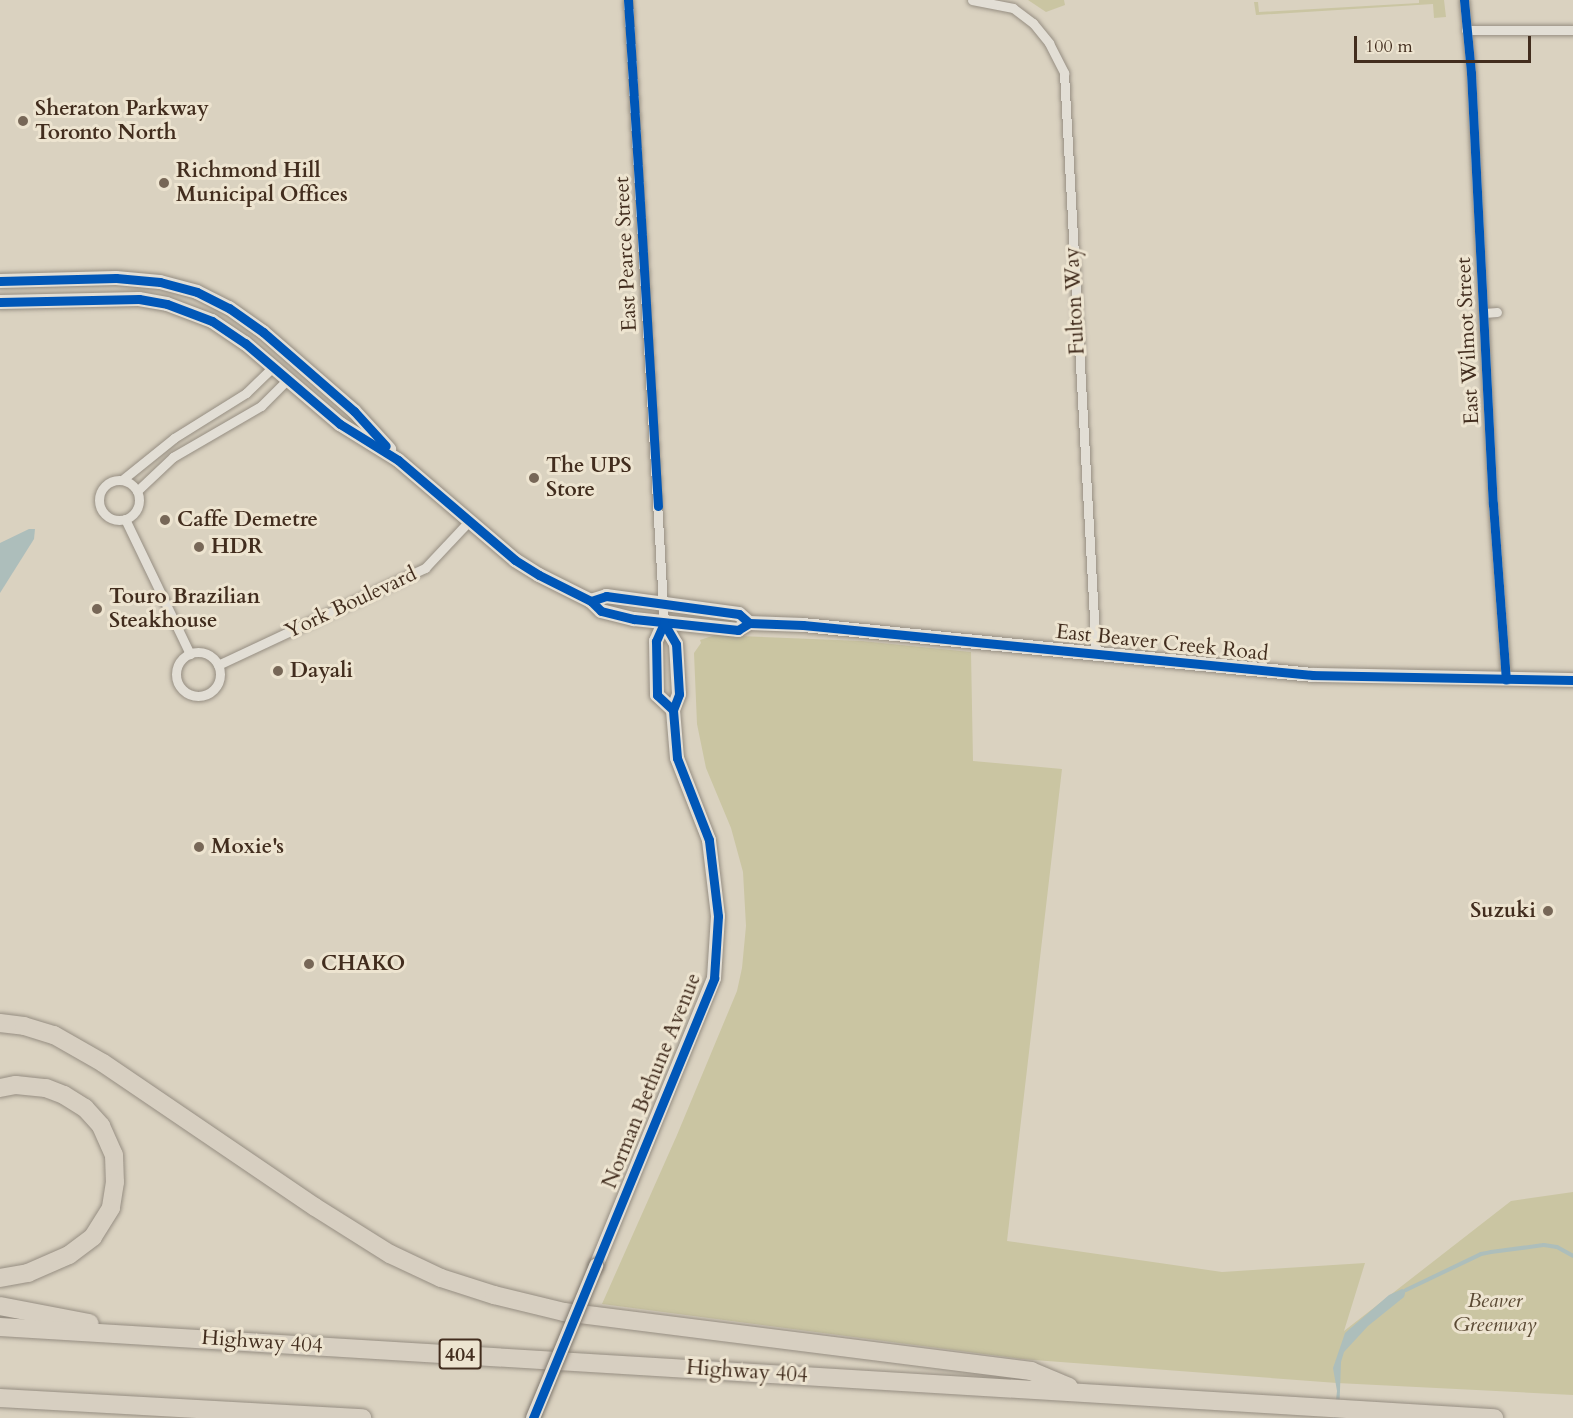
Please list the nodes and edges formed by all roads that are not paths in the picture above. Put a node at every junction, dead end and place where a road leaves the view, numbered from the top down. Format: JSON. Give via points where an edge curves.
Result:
{"nodes":[{"id":1,"x":628,"y":0,"type":"edge"},
{"id":2,"x":972,"y":0,"type":"edge"},
{"id":3,"x":1464,"y":0,"type":"edge"},
{"id":4,"x":1466,"y":30,"type":"junction"},
{"id":5,"x":1573,"y":30,"type":"edge"},
{"id":6,"x":0,"y":281,"type":"edge"},
{"id":7,"x":0,"y":302,"type":"edge"},
{"id":8,"x":1497,"y":312,"type":"dead end"},
{"id":9,"x":1485,"y":313,"type":"junction"},
{"id":10,"x":287,"y":352,"type":"junction"},
{"id":11,"x":301,"y":364,"type":"junction"},
{"id":12,"x":273,"y":367,"type":"junction"},
{"id":13,"x":288,"y":379,"type":"junction"},
{"id":14,"x":398,"y":460,"type":"junction"},
{"id":15,"x":123,"y":480,"type":"junction"},
{"id":16,"x":137,"y":491,"type":"junction"},
{"id":17,"x":126,"y":519,"type":"junction"},
{"id":18,"x":470,"y":520,"type":"junction"},
{"id":19,"x":591,"y":601,"type":"junction"},
{"id":20,"x":663,"y":604,"type":"junction"},
{"id":21,"x":664,"y":622,"type":"junction"},
{"id":22,"x":749,"y":623,"type":"junction"},
{"id":23,"x":190,"y":654,"type":"junction"},
{"id":24,"x":1096,"y":654,"type":"junction"},
{"id":25,"x":218,"y":664,"type":"junction"},
{"id":26,"x":1506,"y":680,"type":"junction"},
{"id":27,"x":1573,"y":680,"type":"edge"},
{"id":28,"x":673,"y":710,"type":"junction"},
{"id":29,"x":0,"y":1023,"type":"edge"},
{"id":30,"x":0,"y":1088,"type":"edge"},
{"id":31,"x":0,"y":1278,"type":"edge"},
{"id":32,"x":0,"y":1306,"type":"edge"},
{"id":33,"x":0,"y":1327,"type":"edge"},
{"id":34,"x":147,"y":1335,"type":"junction"},
{"id":35,"x":1081,"y":1392,"type":"junction"},
{"id":36,"x":0,"y":1400,"type":"edge"},
{"id":37,"x":362,"y":1418,"type":"edge"},
{"id":38,"x":533,"y":1418,"type":"edge"},
{"id":39,"x":1494,"y":1418,"type":"edge"}],
"edges":[{"from":1,"to":20,"type":"street","name":"East Pearce Street"},
{"from":2,"to":24,"type":"street","name":"Fulton Way","via":[[1013,8],[1033,23],[1049,43],[1064,73]]},
{"from":3,"to":4,"type":"street","name":"East Wilmot Street"},
{"from":4,"to":5,"type":"street"},
{"from":4,"to":9,"type":"street","name":"East Wilmot Street"},
{"from":6,"to":10,"type":"street","name":"East Beaver Creek Road","via":[[116,278],[179,286],[229,308]]},
{"from":7,"to":12,"type":"street","name":"East Beaver Creek Road","via":[[116,298],[161,302],[225,329]]},
{"from":8,"to":9,"type":"street"},
{"from":9,"to":26,"type":"street","name":"East Wilmot Street"},
{"from":10,"to":11,"type":"street","name":"East Beaver Creek Road"},
{"from":10,"to":12,"type":"street"},
{"from":11,"to":13,"type":"street"},
{"from":11,"to":14,"type":"street","name":"East Beaver Creek Road","via":[[354,411]]},
{"from":12,"to":13,"type":"street","name":"East Beaver Creek Road"},
{"from":12,"to":15,"type":"street","via":[[246,393],[174,438]]},
{"from":13,"to":14,"type":"street","name":"East Beaver Creek Road","via":[[340,424]]},
{"from":13,"to":16,"type":"street","via":[[261,406],[173,457]]},
{"from":14,"to":18,"type":"street","name":"East Beaver Creek Road"},
{"from":15,"to":16,"type":"street"},
{"from":15,"to":17,"type":"street","via":[[105,485],[99,500],[105,515]]},
{"from":16,"to":17,"type":"street","via":[[137,509]]},
{"from":17,"to":23,"type":"street"},
{"from":18,"to":19,"type":"street","name":"East Beaver Creek Road","via":[[515,560]]},
{"from":18,"to":25,"type":"street","name":"York Boulevard","via":[[425,568]]},
{"from":19,"to":20,"type":"street","name":"East Beaver Creek Road","via":[[606,597]]},
{"from":19,"to":21,"type":"street","name":"East Beaver Creek Road","via":[[611,614]]},
{"from":20,"to":21,"type":"street","name":"East Pearce Street"},
{"from":20,"to":22,"type":"street","name":"East Beaver Creek Road","via":[[739,614]]},
{"from":21,"to":22,"type":"street","name":"East Beaver Creek Road","via":[[738,630]]},
{"from":21,"to":28,"type":"street","name":"Norman Bethune Avenue","via":[[676,644],[679,694]]},
{"from":21,"to":28,"type":"street","name":"Norman Bethune Avenue","via":[[656,641],[657,695]]},
{"from":22,"to":24,"type":"street","name":"East Beaver Creek Road"},
{"from":23,"to":25,"type":"street","via":[[202,652]]},
{"from":23,"to":25,"type":"street","via":[[178,665],[176,676],[182,689],[191,695],[206,695],[215,688],[220,675]]},
{"from":24,"to":26,"type":"street","name":"East Beaver Creek Road","via":[[1313,675]]},
{"from":26,"to":27,"type":"street","name":"East Beaver Creek Road"},
{"from":28,"to":38,"type":"street","name":"Norman Bethune Avenue","bridge":true,"via":[[680,771],[709,840],[718,916],[714,978]]},
{"from":29,"to":35,"type":"highway","via":[[54,1035],[315,1207],[390,1254],[441,1278],[564,1312],[1031,1371]]},
{"from":30,"to":31,"type":"highway","via":[[16,1085],[46,1089],[84,1108],[101,1126],[114,1155],[115,1182],[111,1208],[93,1237],[49,1264]]},
{"from":32,"to":34,"type":"highway"},
{"from":33,"to":34,"type":"highway","name":"Highway 404","number":"404"},
{"from":34,"to":35,"type":"highway","name":"Highway 404","number":"404"},
{"from":35,"to":39,"type":"highway","name":"Highway 404","number":"404"},
{"from":36,"to":37,"type":"highway"}]}
